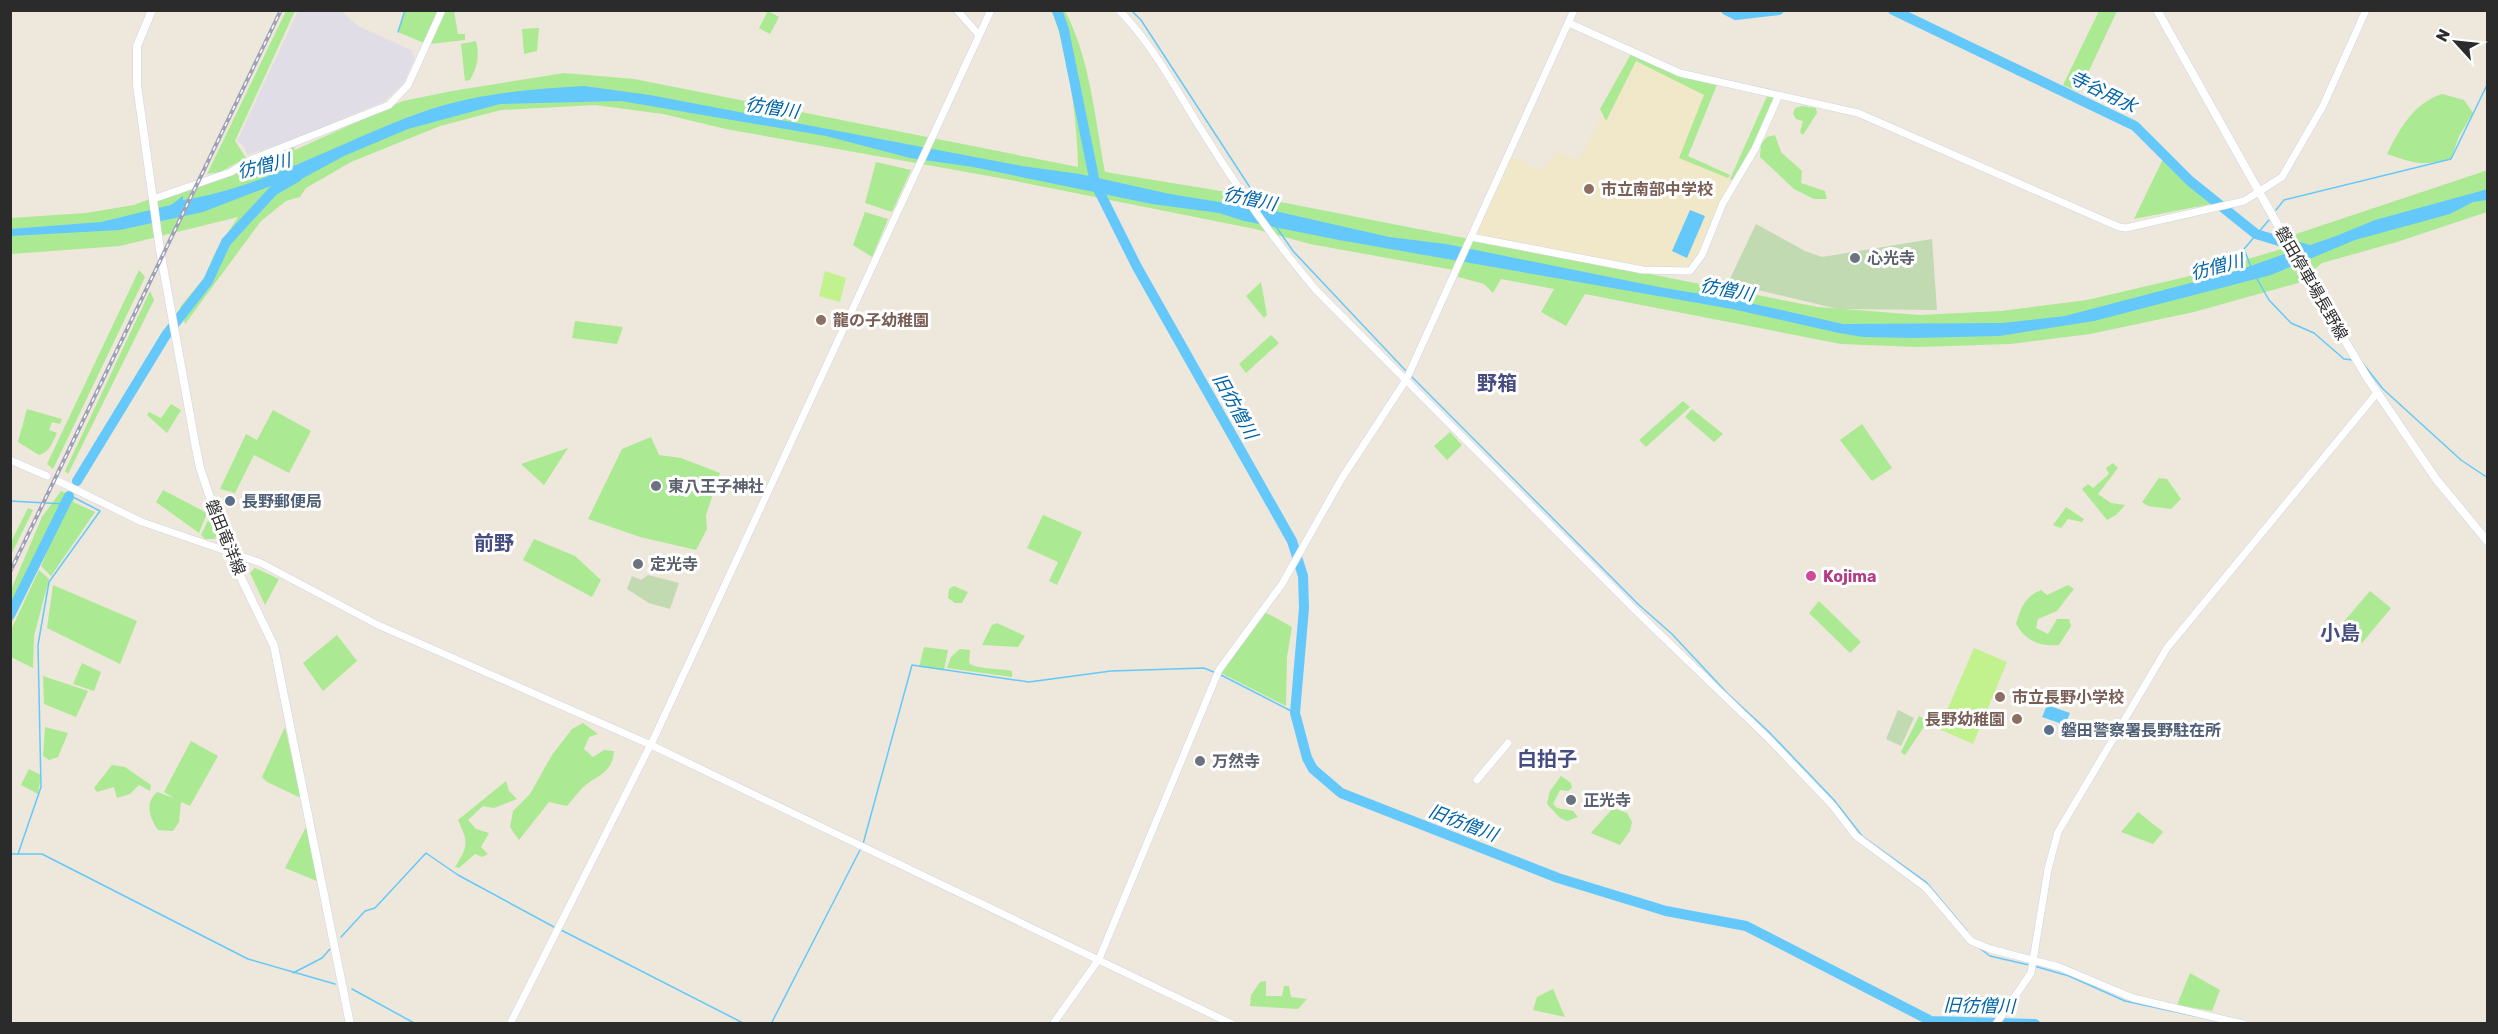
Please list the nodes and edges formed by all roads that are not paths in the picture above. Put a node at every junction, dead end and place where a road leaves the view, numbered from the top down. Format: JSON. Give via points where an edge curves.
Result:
{"nodes":[{"id":1,"x":152,"y":10,"type":"edge"},
{"id":2,"x":442,"y":10,"type":"edge"},
{"id":3,"x":957,"y":10,"type":"edge"},
{"id":4,"x":991,"y":10,"type":"edge"},
{"id":5,"x":1119,"y":10,"type":"edge"},
{"id":6,"x":1574,"y":10,"type":"edge"},
{"id":7,"x":2157,"y":10,"type":"edge"},
{"id":8,"x":2366,"y":10,"type":"edge"},
{"id":9,"x":1569,"y":23,"type":"junction"},
{"id":10,"x":979,"y":35,"type":"junction"},
{"id":11,"x":1778,"y":97,"type":"junction"},
{"id":12,"x":2260,"y":192,"type":"junction"},
{"id":13,"x":153,"y":199,"type":"junction"},
{"id":14,"x":1471,"y":239,"type":"junction"},
{"id":15,"x":1406,"y":380,"type":"junction"},
{"id":16,"x":2377,"y":393,"type":"junction"},
{"id":17,"x":10,"y":460,"type":"edge"},
{"id":18,"x":47,"y":476,"type":"dead end"},
{"id":19,"x":58,"y":481,"type":"dead end"},
{"id":20,"x":2487,"y":542,"type":"edge"},
{"id":21,"x":229,"y":553,"type":"junction"},
{"id":22,"x":1508,"y":743,"type":"dead end"},
{"id":23,"x":651,"y":744,"type":"junction"},
{"id":24,"x":1477,"y":780,"type":"dead end"},
{"id":25,"x":1099,"y":959,"type":"junction"},
{"id":26,"x":2034,"y":960,"type":"junction"},
{"id":27,"x":350,"y":1023,"type":"edge"},
{"id":28,"x":510,"y":1023,"type":"edge"},
{"id":29,"x":1053,"y":1023,"type":"edge"},
{"id":30,"x":1232,"y":1023,"type":"edge"},
{"id":31,"x":1996,"y":1023,"type":"edge"},
{"id":32,"x":2243,"y":1023,"type":"edge"}],
"edges":[{"from":1,"to":13,"type":"main road","name":"磐田竜洋線","via":[[135,56]]},
{"from":2,"to":13,"type":"street","via":[[408,85],[389,105],[250,159],[231,172]]},
{"from":3,"to":10,"type":"street"},
{"from":4,"to":10,"type":"street"},
{"from":5,"to":15,"type":"street","via":[[1168,73],[1269,233],[1316,290]]},
{"from":6,"to":9,"type":"street"},
{"from":7,"to":12,"type":"main road","name":"磐田停車場長野線"},
{"from":8,"to":12,"type":"street","via":[[2323,106],[2288,169]]},
{"from":9,"to":11,"type":"street","via":[[1680,73]]},
{"from":9,"to":14,"type":"street"},
{"from":10,"to":23,"type":"street"},
{"from":11,"to":12,"type":"street","via":[[1858,114],[2119,227],[2230,205]]},
{"from":11,"to":14,"type":"street","via":[[1755,149],[1723,203],[1702,255],[1690,271],[1643,270]]},
{"from":12,"to":16,"type":"main road","name":"磐田停車場長野線"},
{"from":13,"to":21,"type":"main road","name":"磐田竜洋線","via":[[200,468]]},
{"from":14,"to":15,"type":"street"},
{"from":15,"to":25,"type":"street","via":[[1342,478],[1282,584],[1217,673]]},
{"from":15,"to":26,"type":"street","via":[[1769,739],[1856,836],[1926,888],[1971,941]]},
{"from":16,"to":20,"type":"main road","name":"磐田停車場長野線","via":[[2436,479]]},
{"from":16,"to":26,"type":"street","via":[[2167,648],[2058,832],[2048,869]]},
{"from":17,"to":18,"type":"street"},
{"from":19,"to":21,"type":"street","via":[[142,522]]},
{"from":21,"to":23,"type":"street","via":[[261,563],[399,634]]},
{"from":21,"to":27,"type":"main road","name":"磐田竜洋線","via":[[265,623],[279,662]]},
{"from":22,"to":24,"type":"street"},
{"from":23,"to":25,"type":"street"},
{"from":23,"to":28,"type":"street"},
{"from":25,"to":29,"type":"street"},
{"from":25,"to":30,"type":"street"},
{"from":26,"to":31,"type":"street","via":[[2022,990]]},
{"from":26,"to":32,"type":"street","via":[[2133,998]]}]}
